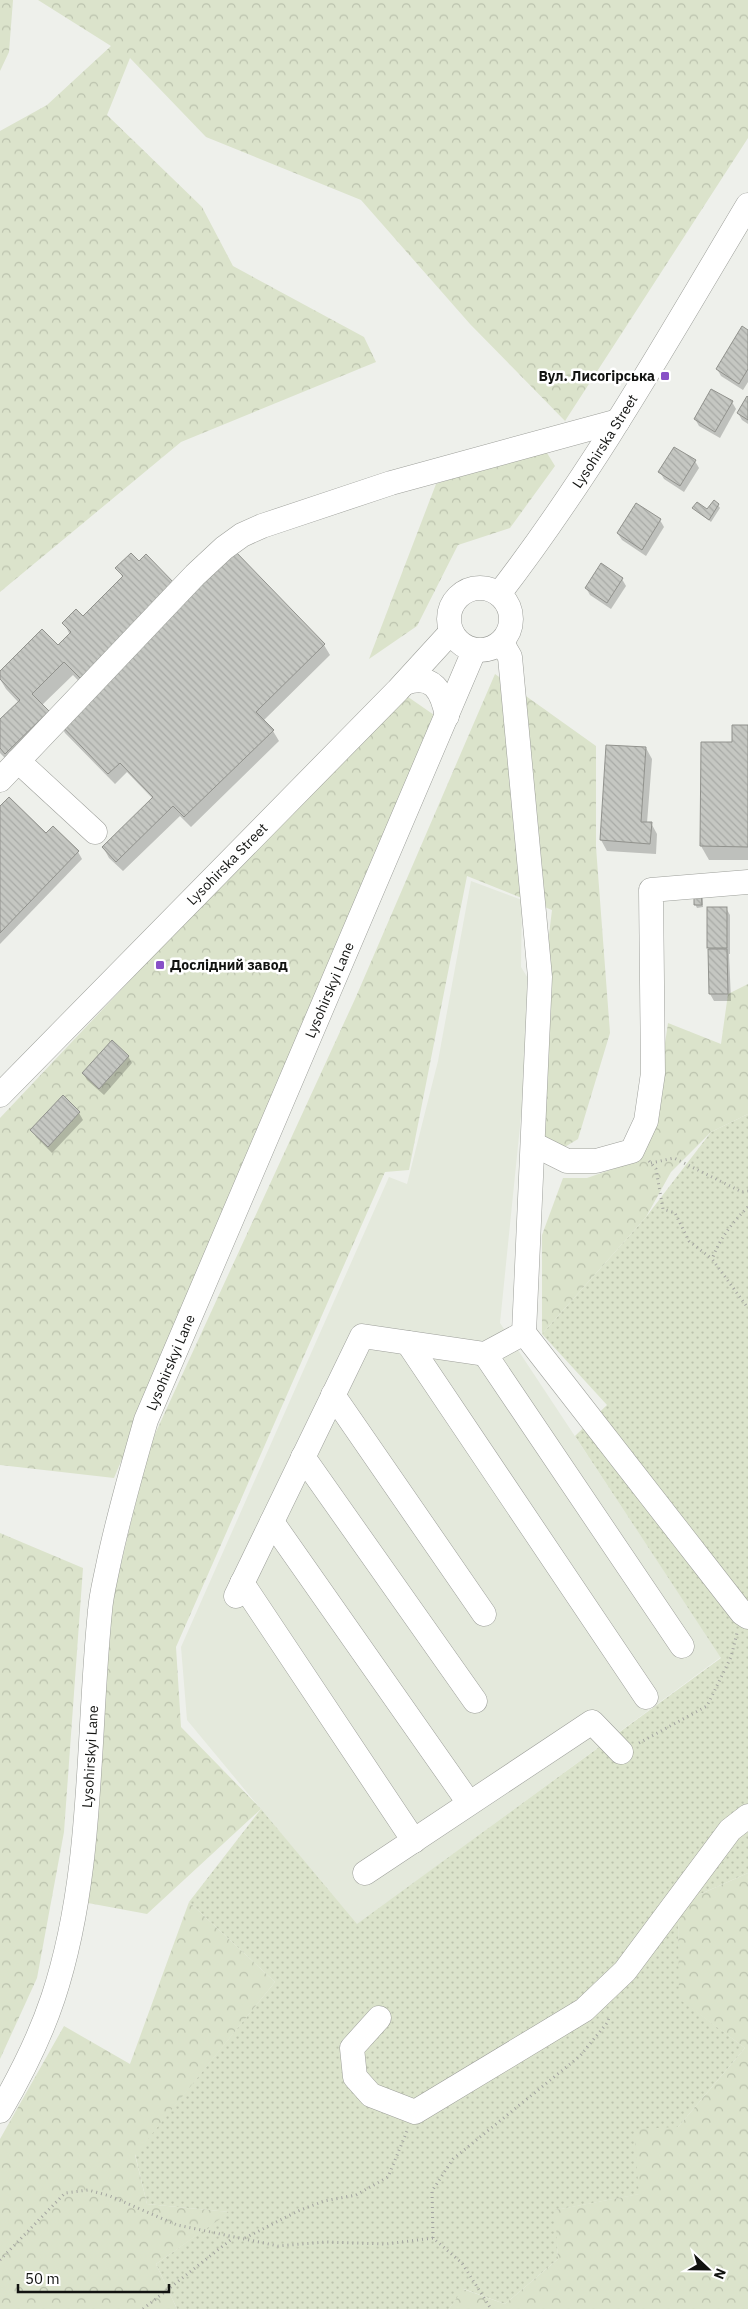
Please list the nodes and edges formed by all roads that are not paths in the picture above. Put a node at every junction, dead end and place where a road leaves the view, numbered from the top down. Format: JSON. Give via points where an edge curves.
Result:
{"nodes":[{"id":1,"x":748,"y":205,"type":"edge"},
{"id":2,"x":618,"y":422,"type":"junction"},
{"id":3,"x":499,"y":594,"type":"junction"},
{"id":4,"x":451,"y":632,"type":"junction"},
{"id":5,"x":502,"y":643,"type":"junction"},
{"id":6,"x":474,"y":651,"type":"junction"},
{"id":7,"x":405,"y":683,"type":"junction"},
{"id":8,"x":447,"y":716,"type":"junction"},
{"id":9,"x":18,"y":762,"type":"junction"},
{"id":10,"x":0,"y":780,"type":"edge"},
{"id":11,"x":95,"y":832,"type":"dead end"},
{"id":12,"x":748,"y":882,"type":"edge"},
{"id":13,"x":0,"y":1094,"type":"edge"},
{"id":14,"x":533,"y":1144,"type":"junction"},
{"id":15,"x":524,"y":1333,"type":"junction"},
{"id":16,"x":408,"y":1343,"type":"junction"},
{"id":17,"x":485,"y":1354,"type":"junction"},
{"id":18,"x":333,"y":1395,"type":"junction"},
{"id":19,"x":303,"y":1457,"type":"junction"},
{"id":20,"x":272,"y":1522,"type":"junction"},
{"id":21,"x":484,"y":1614,"type":"dead end"},
{"id":22,"x":745,"y":1615,"type":"edge"},
{"id":23,"x":682,"y":1646,"type":"dead end"},
{"id":24,"x":646,"y":1697,"type":"dead end"},
{"id":25,"x":475,"y":1701,"type":"dead end"},
{"id":26,"x":621,"y":1752,"type":"road end"},
{"id":27,"x":469,"y":1804,"type":"junction"},
{"id":28,"x":748,"y":1816,"type":"edge"},
{"id":29,"x":414,"y":1841,"type":"junction"},
{"id":30,"x":365,"y":1873,"type":"dead end"},
{"id":31,"x":379,"y":2018,"type":"dead end"},
{"id":32,"x":0,"y":2110,"type":"edge"}],
"edges":[{"from":1,"to":2,"type":"street","name":"Lysohirska Street"},
{"from":2,"to":3,"type":"street","name":"Lysohirska Street","via":[[542,538]]},
{"from":2,"to":9,"type":"street","via":[[391,483],[242,535],[195,575]]},
{"from":3,"to":4,"type":"street","via":[[489,588],[464,592],[453,602],[448,617]]},
{"from":3,"to":5,"type":"street","via":[[512,615],[510,630]]},
{"from":4,"to":6,"type":"street","via":[[460,644]]},
{"from":4,"to":7,"type":"street","name":"Lysohirska Street"},
{"from":5,"to":6,"type":"street","via":[[489,650]]},
{"from":5,"to":14,"type":"street","via":[[510,657],[540,977]]},
{"from":6,"to":8,"type":"street","name":"Lysohirskyi Lane"},
{"from":7,"to":8,"type":"street","via":[[418,678],[432,683],[443,697]]},
{"from":7,"to":13,"type":"street","name":"Lysohirska Street"},
{"from":8,"to":32,"type":"street","name":"Lysohirskyi Lane","via":[[146,1420],[119,1514],[100,1609],[82,1853],[66,1951],[36,2043]]},
{"from":9,"to":10,"type":"street"},
{"from":9,"to":11,"type":"street"},
{"from":12,"to":14,"type":"street","via":[[651,890],[653,1073],[642,1157],[567,1161]]},
{"from":14,"to":15,"type":"street"},
{"from":15,"to":17,"type":"street"},
{"from":15,"to":22,"type":"street"},
{"from":16,"to":17,"type":"street"},
{"from":16,"to":18,"type":"street","via":[[362,1336]]},
{"from":16,"to":24,"type":"street"},
{"from":17,"to":23,"type":"street"},
{"from":18,"to":19,"type":"street"},
{"from":18,"to":21,"type":"street"},
{"from":19,"to":20,"type":"street"},
{"from":19,"to":25,"type":"street"},
{"from":20,"to":27,"type":"street"},
{"from":20,"to":29,"type":"street","via":[[239,1589]]},
{"from":26,"to":27,"type":"street","via":[[592,1722]]},
{"from":27,"to":29,"type":"street"},
{"from":28,"to":31,"type":"street","via":[[730,1830],[625,1971],[584,2010],[415,2112],[371,2095],[355,2077],[352,2048]]},
{"from":29,"to":30,"type":"street"}]}
